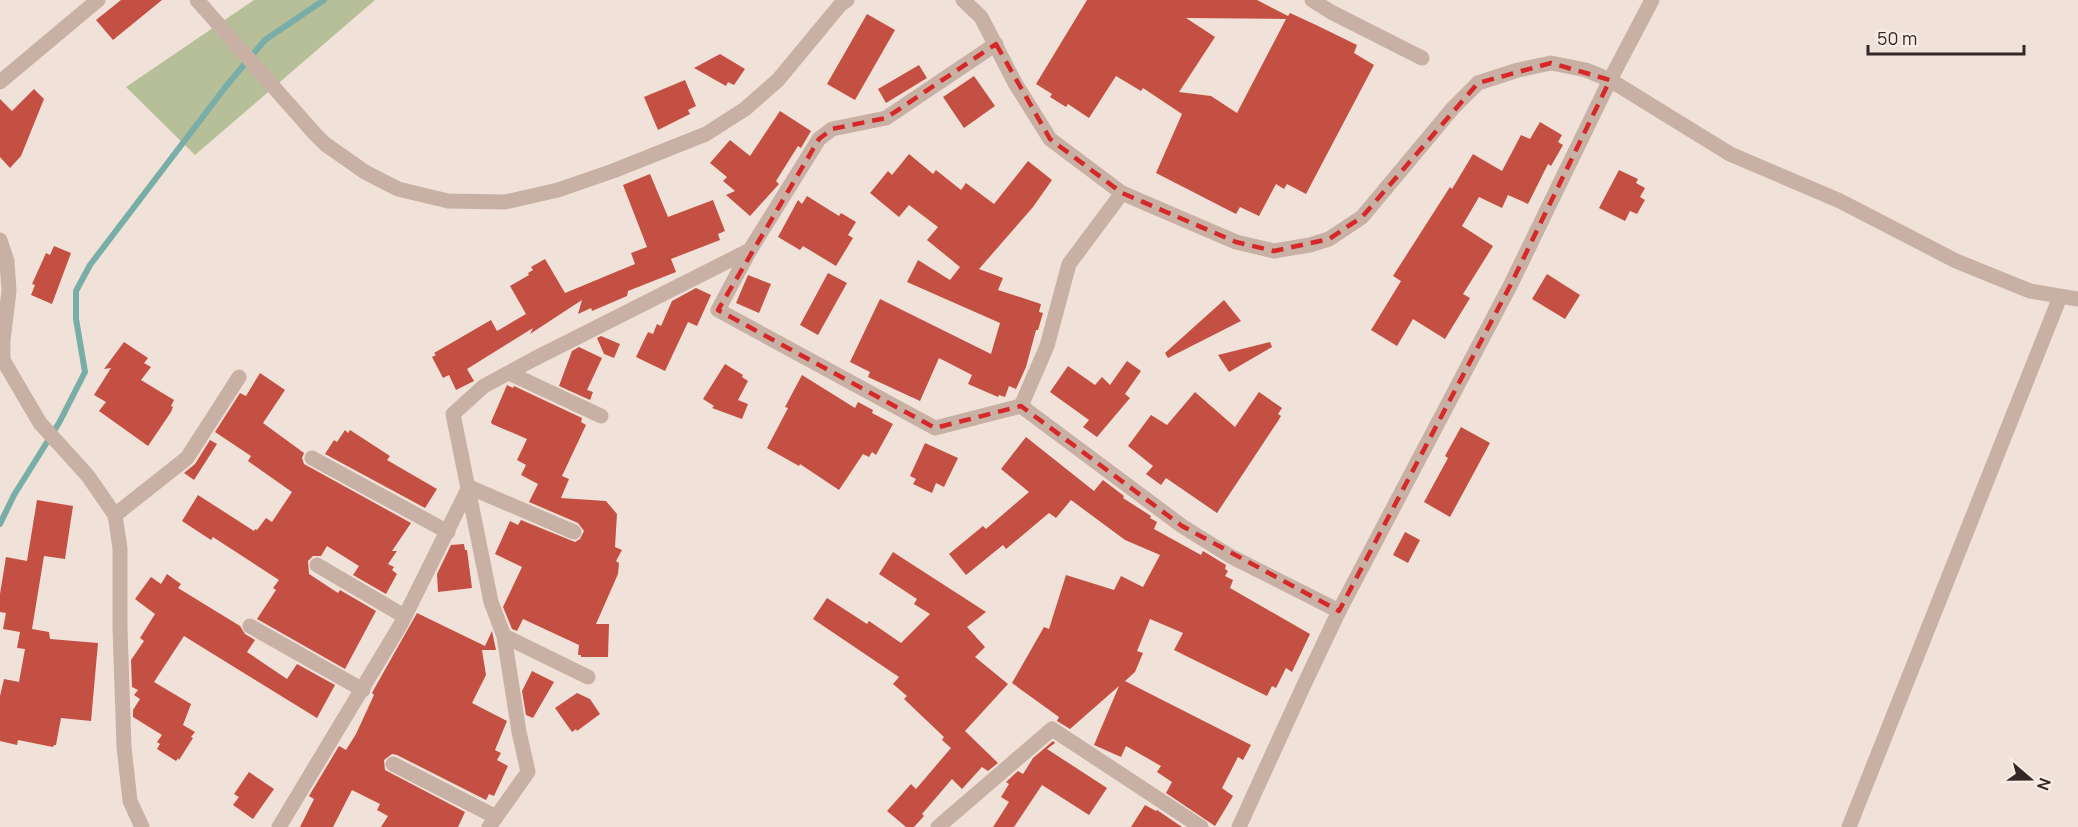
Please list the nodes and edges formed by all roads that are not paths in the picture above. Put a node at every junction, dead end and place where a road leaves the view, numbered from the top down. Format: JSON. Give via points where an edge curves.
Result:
{"nodes":[{"id":1,"x":98,"y":0,"type":"edge"},
{"id":2,"x":197,"y":0,"type":"edge"},
{"id":3,"x":847,"y":0,"type":"edge"},
{"id":4,"x":963,"y":0,"type":"edge"},
{"id":5,"x":1312,"y":0,"type":"edge"},
{"id":6,"x":1652,"y":0,"type":"edge"},
{"id":7,"x":996,"y":44,"type":"junction"},
{"id":8,"x":1422,"y":58,"type":"dead end"},
{"id":9,"x":1610,"y":80,"type":"junction"},
{"id":10,"x":0,"y":82,"type":"edge"},
{"id":11,"x":1122,"y":193,"type":"junction"},
{"id":12,"x":0,"y":240,"type":"edge"},
{"id":13,"x":750,"y":250,"type":"junction"},
{"id":14,"x":2060,"y":297,"type":"junction"},
{"id":15,"x":2078,"y":299,"type":"edge"},
{"id":16,"x":509,"y":373,"type":"junction"},
{"id":17,"x":239,"y":377,"type":"dead end"},
{"id":18,"x":1021,"y":406,"type":"junction"},
{"id":19,"x":601,"y":416,"type":"dead end"},
{"id":20,"x":312,"y":458,"type":"dead end"},
{"id":21,"x":469,"y":488,"type":"junction"},
{"id":22,"x":115,"y":515,"type":"junction"},
{"id":23,"x":447,"y":532,"type":"junction"},
{"id":24,"x":574,"y":532,"type":"dead end"},
{"id":25,"x":317,"y":565,"type":"dead end"},
{"id":26,"x":1339,"y":611,"type":"junction"},
{"id":27,"x":405,"y":616,"type":"junction"},
{"id":28,"x":250,"y":626,"type":"dead end"},
{"id":29,"x":504,"y":636,"type":"junction"},
{"id":30,"x":588,"y":677,"type":"dead end"},
{"id":31,"x":363,"y":690,"type":"junction"},
{"id":32,"x":393,"y":764,"type":"dead end"},
{"id":33,"x":492,"y":822,"type":"edge"},
{"id":34,"x":142,"y":827,"type":"edge"},
{"id":35,"x":279,"y":827,"type":"edge"},
{"id":36,"x":938,"y":827,"type":"edge"},
{"id":37,"x":1201,"y":827,"type":"edge"},
{"id":38,"x":1239,"y":827,"type":"edge"},
{"id":39,"x":1849,"y":827,"type":"edge"}],
"edges":[{"from":1,"to":10,"type":"street"},
{"from":2,"to":3,"type":"street","via":[[315,134],[365,172],[398,189],[448,201],[505,202],[558,190],[706,134],[745,109],[778,80]]},
{"from":4,"to":7,"type":"street","via":[[981,17]]},
{"from":5,"to":8,"type":"street"},
{"from":6,"to":9,"type":"street"},
{"from":7,"to":11,"type":"street","via":[[1014,82],[1050,139]]},
{"from":7,"to":13,"type":"street","via":[[886,118],[832,129],[819,139]]},
{"from":9,"to":11,"type":"street","via":[[1551,63],[1478,83],[1362,217],[1329,239],[1310,245],[1274,251],[1236,242]]},
{"from":9,"to":14,"type":"street","via":[[1730,154],[1840,201],[1995,278]]},
{"from":9,"to":26,"type":"street","via":[[1511,284]]},
{"from":11,"to":18,"type":"street","via":[[1069,264],[1047,346]]},
{"from":12,"to":22,"type":"street","via":[[7,261],[9,291],[3,360],[40,423],[88,476]]},
{"from":13,"to":16,"type":"street"},
{"from":13,"to":18,"type":"street","via":[[718,310],[935,428]]},
{"from":14,"to":15,"type":"street"},
{"from":14,"to":39,"type":"street"},
{"from":16,"to":19,"type":"street"},
{"from":16,"to":21,"type":"street","via":[[484,386],[453,414]]},
{"from":17,"to":22,"type":"street","via":[[186,458]]},
{"from":18,"to":26,"type":"street","via":[[1182,526],[1230,556]]},
{"from":20,"to":23,"type":"street"},
{"from":21,"to":23,"type":"street"},
{"from":21,"to":24,"type":"street"},
{"from":21,"to":29,"type":"street","via":[[491,602]]},
{"from":22,"to":34,"type":"street","via":[[120,548],[124,747],[130,801]]},
{"from":23,"to":27,"type":"street"},
{"from":25,"to":27,"type":"street"},
{"from":26,"to":38,"type":"street"},
{"from":27,"to":31,"type":"street"},
{"from":28,"to":31,"type":"street"},
{"from":29,"to":30,"type":"street"},
{"from":29,"to":33,"type":"street","via":[[528,772]]},
{"from":31,"to":35,"type":"street"},
{"from":32,"to":33,"type":"street"},
{"from":36,"to":37,"type":"street","via":[[1052,729]]}]}
